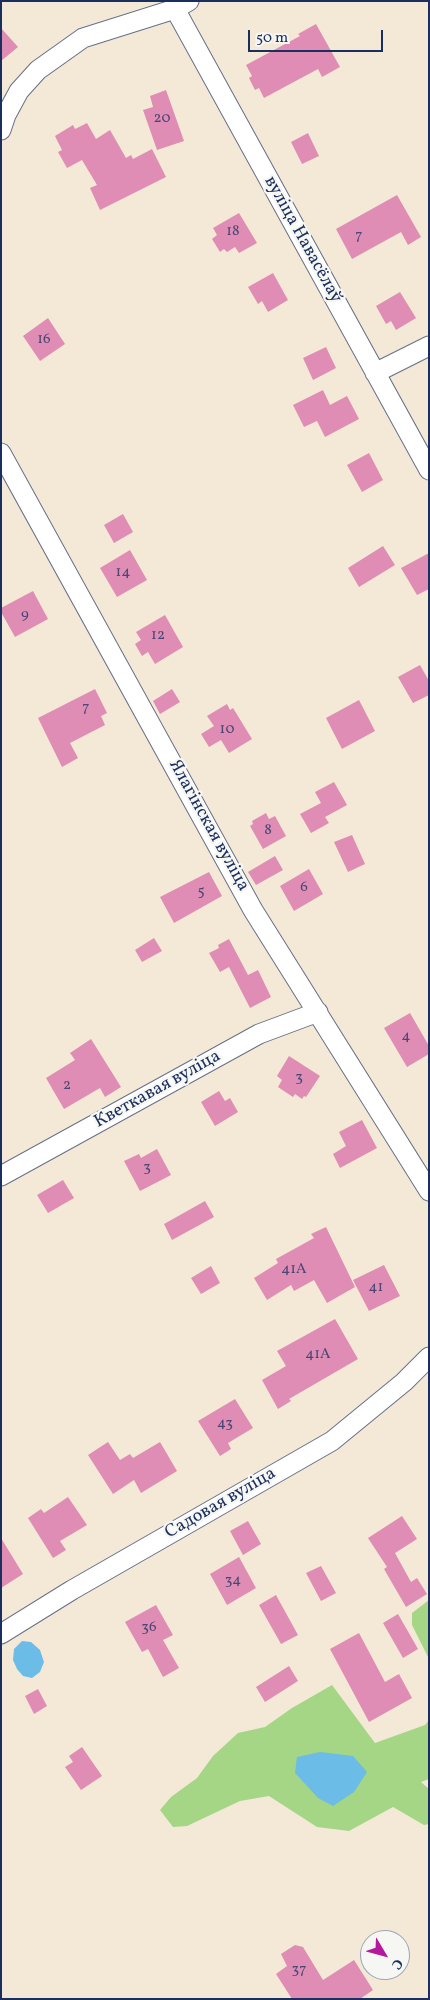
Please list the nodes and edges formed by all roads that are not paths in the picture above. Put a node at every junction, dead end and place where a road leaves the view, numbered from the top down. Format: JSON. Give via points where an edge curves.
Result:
{"nodes":[{"id":1,"x":182,"y":5,"type":"edge"},
{"id":2,"x":1,"y":130,"type":"edge"},
{"id":3,"x":429,"y":346,"type":"edge"},
{"id":4,"x":375,"y":373,"type":"junction"},
{"id":5,"x":1,"y":453,"type":"edge"},
{"id":6,"x":429,"y":470,"type":"edge"},
{"id":7,"x":318,"y":1012,"type":"junction"},
{"id":8,"x":1,"y":1176,"type":"edge"},
{"id":9,"x":429,"y":1191,"type":"edge"},
{"id":10,"x":429,"y":1358,"type":"edge"},
{"id":11,"x":1,"y":1634,"type":"edge"}],
"edges":[{"from":1,"to":2,"type":"street","via":[[83,38],[38,70],[19,91]]},
{"from":1,"to":4,"type":"street","name":"вуліца Навасёлаў"},
{"from":3,"to":4,"type":"street"},
{"from":4,"to":6,"type":"street","name":"вуліца Навасёлаў"},
{"from":5,"to":7,"type":"street","name":"Ялагінская вуліца","via":[[253,910]]},
{"from":7,"to":8,"type":"street","name":"Кветкавая вуліца","via":[[259,1034]]},
{"from":7,"to":9,"type":"street","name":"Ялагінская вуліца"},
{"from":10,"to":11,"type":"street","name":"Садовая вуліца","via":[[332,1441]]}]}
